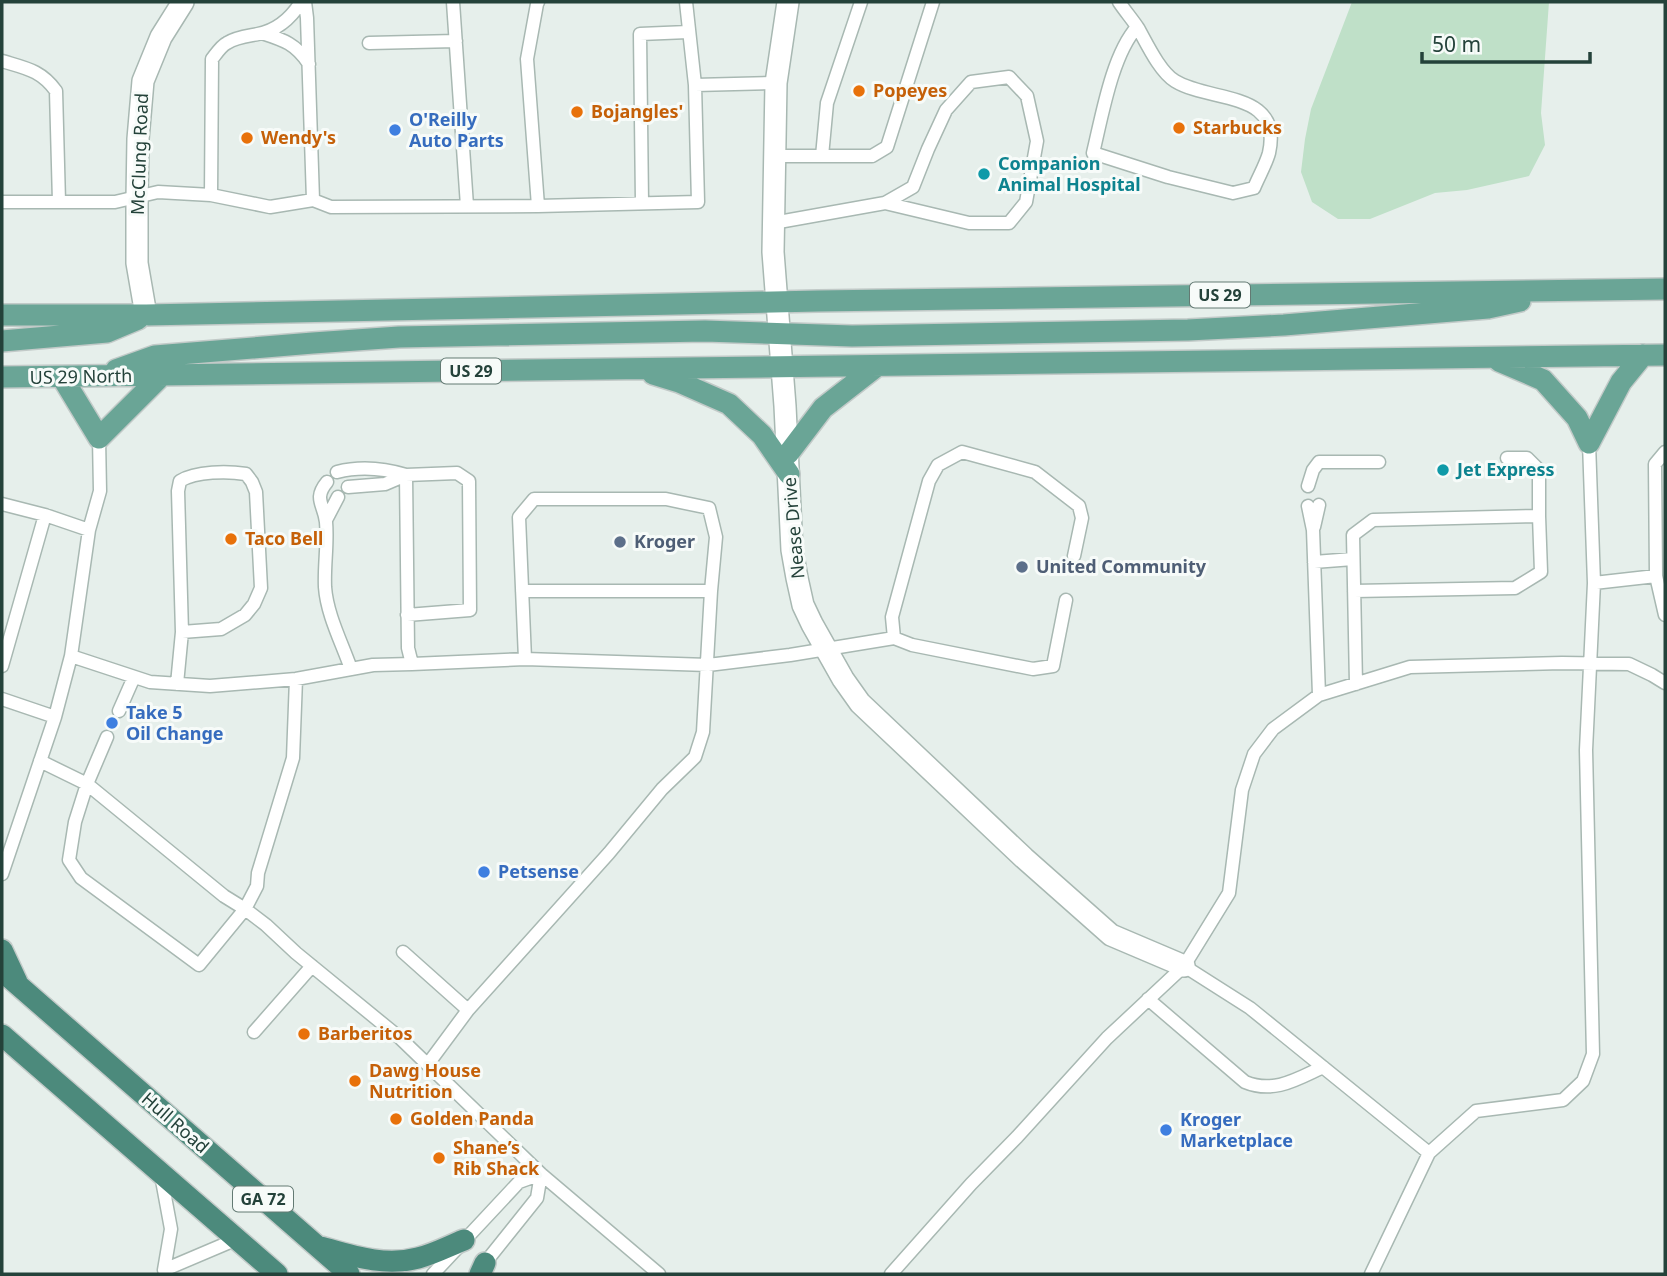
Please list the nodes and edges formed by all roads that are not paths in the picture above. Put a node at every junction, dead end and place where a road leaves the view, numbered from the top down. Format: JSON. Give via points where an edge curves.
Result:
{"nodes":[{"id":1,"x":183,"y":2,"type":"edge"},
{"id":2,"x":303,"y":2,"type":"edge"},
{"id":3,"x":453,"y":2,"type":"edge"},
{"id":4,"x":538,"y":2,"type":"edge"},
{"id":5,"x":686,"y":2,"type":"edge"},
{"id":6,"x":788,"y":2,"type":"edge"},
{"id":7,"x":861,"y":2,"type":"edge"},
{"id":8,"x":933,"y":2,"type":"edge"},
{"id":9,"x":1119,"y":2,"type":"edge"},
{"id":10,"x":1137,"y":27,"type":"junction"},
{"id":11,"x":688,"y":32,"type":"junction"},
{"id":12,"x":262,"y":33,"type":"junction"},
{"id":13,"x":456,"y":41,"type":"junction"},
{"id":14,"x":369,"y":43,"type":"dead end"},
{"id":15,"x":2,"y":61,"type":"edge"},
{"id":16,"x":309,"y":64,"type":"junction"},
{"id":17,"x":776,"y":83,"type":"junction"},
{"id":18,"x":695,"y":85,"type":"junction"},
{"id":19,"x":774,"y":156,"type":"junction"},
{"id":20,"x":822,"y":156,"type":"junction"},
{"id":21,"x":211,"y":195,"type":"junction"},
{"id":22,"x":136,"y":198,"type":"junction"},
{"id":23,"x":313,"y":200,"type":"junction"},
{"id":24,"x":2,"y":202,"type":"edge"},
{"id":25,"x":59,"y":202,"type":"junction"},
{"id":26,"x":642,"y":203,"type":"junction"},
{"id":27,"x":885,"y":203,"type":"junction"},
{"id":28,"x":467,"y":206,"type":"junction"},
{"id":29,"x":538,"y":206,"type":"junction"},
{"id":30,"x":773,"y":223,"type":"junction"},
{"id":31,"x":1665,"y":289,"type":"edge"},
{"id":32,"x":1564,"y":291,"type":"junction"},
{"id":33,"x":776,"y":302,"type":"junction"},
{"id":34,"x":2,"y":315,"type":"edge"},
{"id":35,"x":146,"y":315,"type":"junction"},
{"id":36,"x":778,"y":333,"type":"junction"},
{"id":37,"x":2,"y":341,"type":"edge"},
{"id":38,"x":1643,"y":355,"type":"junction"},
{"id":39,"x":1665,"y":355,"type":"edge"},
{"id":40,"x":1490,"y":357,"type":"junction"},
{"id":41,"x":782,"y":366,"type":"junction"},
{"id":42,"x":877,"y":366,"type":"junction"},
{"id":43,"x":638,"y":369,"type":"junction"},
{"id":44,"x":161,"y":376,"type":"junction"},
{"id":45,"x":2,"y":377,"type":"edge"},
{"id":46,"x":62,"y":377,"type":"junction"},
{"id":47,"x":97,"y":377,"type":"junction"},
{"id":48,"x":99,"y":438,"type":"junction"},
{"id":49,"x":1589,"y":443,"type":"junction"},
{"id":50,"x":1665,"y":453,"type":"edge"},
{"id":51,"x":1507,"y":458,"type":"dead end"},
{"id":52,"x":1379,"y":462,"type":"dead end"},
{"id":53,"x":788,"y":464,"type":"junction"},
{"id":54,"x":337,"y":472,"type":"dead end"},
{"id":55,"x":405,"y":475,"type":"junction"},
{"id":56,"x":327,"y":482,"type":"dead end"},
{"id":57,"x":1313,"y":486,"type":"dead end"},
{"id":58,"x":348,"y":487,"type":"dead end"},
{"id":59,"x":338,"y":497,"type":"dead end"},
{"id":60,"x":2,"y":504,"type":"edge"},
{"id":61,"x":1313,"y":505,"type":"dead end"},
{"id":62,"x":45,"y":514,"type":"junction"},
{"id":63,"x":1539,"y":516,"type":"junction"},
{"id":64,"x":326,"y":520,"type":"junction"},
{"id":65,"x":89,"y":530,"type":"junction"},
{"id":66,"x":1074,"y":556,"type":"dead end"},
{"id":67,"x":1353,"y":559,"type":"junction"},
{"id":68,"x":1314,"y":562,"type":"junction"},
{"id":69,"x":1657,"y":576,"type":"junction"},
{"id":70,"x":1594,"y":583,"type":"junction"},
{"id":71,"x":522,"y":591,"type":"junction"},
{"id":72,"x":711,"y":591,"type":"junction"},
{"id":73,"x":1354,"y":591,"type":"junction"},
{"id":74,"x":1066,"y":600,"type":"dead end"},
{"id":75,"x":407,"y":615,"type":"junction"},
{"id":76,"x":1665,"y":615,"type":"edge"},
{"id":77,"x":182,"y":632,"type":"junction"},
{"id":78,"x":894,"y":638,"type":"junction"},
{"id":79,"x":826,"y":648,"type":"junction"},
{"id":80,"x":71,"y":656,"type":"junction"},
{"id":81,"x":525,"y":659,"type":"junction"},
{"id":82,"x":412,"y":664,"type":"junction"},
{"id":83,"x":1591,"y":664,"type":"junction"},
{"id":84,"x":708,"y":665,"type":"junction"},
{"id":85,"x":2,"y":666,"type":"edge"},
{"id":86,"x":351,"y":669,"type":"junction"},
{"id":87,"x":134,"y":677,"type":"junction"},
{"id":88,"x":296,"y":679,"type":"junction"},
{"id":89,"x":177,"y":684,"type":"junction"},
{"id":90,"x":1356,"y":684,"type":"junction"},
{"id":91,"x":1665,"y":684,"type":"edge"},
{"id":92,"x":1319,"y":695,"type":"junction"},
{"id":93,"x":2,"y":699,"type":"edge"},
{"id":94,"x":119,"y":711,"type":"dead end"},
{"id":95,"x":55,"y":717,"type":"junction"},
{"id":96,"x":107,"y":737,"type":"dead end"},
{"id":97,"x":40,"y":761,"type":"junction"},
{"id":98,"x":87,"y":784,"type":"junction"},
{"id":99,"x":2,"y":874,"type":"edge"},
{"id":100,"x":245,"y":909,"type":"junction"},
{"id":101,"x":2,"y":950,"type":"edge"},
{"id":102,"x":403,"y":952,"type":"dead end"},
{"id":103,"x":1184,"y":965,"type":"junction"},
{"id":104,"x":312,"y":966,"type":"junction"},
{"id":105,"x":2,"y":971,"type":"edge"},
{"id":106,"x":20,"y":987,"type":"junction"},
{"id":107,"x":1149,"y":999,"type":"junction"},
{"id":108,"x":468,"y":1010,"type":"junction"},
{"id":109,"x":254,"y":1032,"type":"dead end"},
{"id":110,"x":2,"y":1035,"type":"edge"},
{"id":111,"x":428,"y":1064,"type":"junction"},
{"id":112,"x":1323,"y":1067,"type":"junction"},
{"id":113,"x":1429,"y":1153,"type":"junction"},
{"id":114,"x":160,"y":1171,"type":"junction"},
{"id":115,"x":541,"y":1174,"type":"junction"},
{"id":116,"x":237,"y":1239,"type":"junction"},
{"id":117,"x":464,"y":1240,"type":"junction"},
{"id":118,"x":317,"y":1246,"type":"junction"},
{"id":119,"x":269,"y":1270,"type":"edge"},
{"id":120,"x":480,"y":1271,"type":"edge"},
{"id":121,"x":163,"y":1272,"type":"edge"},
{"id":122,"x":349,"y":1274,"type":"edge"},
{"id":123,"x":433,"y":1274,"type":"edge"},
{"id":124,"x":659,"y":1274,"type":"edge"},
{"id":125,"x":891,"y":1274,"type":"edge"},
{"id":126,"x":1371,"y":1274,"type":"edge"}],
"edges":[{"from":1,"to":22,"type":"street","name":"McClung Road","via":[[161,37],[143,81]]},
{"from":2,"to":12,"type":"lane","via":[[283,24]]},
{"from":2,"to":16,"type":"lane"},
{"from":3,"to":13,"type":"lane"},
{"from":4,"to":29,"type":"lane","via":[[527,59]]},
{"from":5,"to":11,"type":"lane"},
{"from":6,"to":17,"type":"street","name":"Nease Drive"},
{"from":7,"to":20,"type":"lane","via":[[827,103]]},
{"from":8,"to":20,"type":"lane","via":[[887,147],[872,156]]},
{"from":9,"to":10,"type":"lane"},
{"from":10,"to":10,"type":"lane","via":[[1127,37],[1111,80],[1093,153],[1233,193],[1254,188],[1269,153],[1271,127],[1262,114],[1253,106],[1173,80]]},
{"from":11,"to":18,"type":"lane"},
{"from":11,"to":26,"type":"lane","via":[[640,34]]},
{"from":12,"to":16,"type":"lane","via":[[286,41]]},
{"from":12,"to":21,"type":"lane","via":[[226,43],[212,59]]},
{"from":13,"to":14,"type":"lane"},
{"from":13,"to":28,"type":"lane"},
{"from":15,"to":25,"type":"lane","via":[[38,72],[56,91]]},
{"from":16,"to":23,"type":"lane"},
{"from":17,"to":18,"type":"lane"},
{"from":17,"to":19,"type":"street","name":"Nease Drive"},
{"from":18,"to":26,"type":"lane","via":[[698,202]]},
{"from":19,"to":20,"type":"lane"},
{"from":19,"to":30,"type":"street","name":"Nease Drive"},
{"from":21,"to":22,"type":"lane","via":[[158,192]]},
{"from":21,"to":23,"type":"lane","via":[[270,207]]},
{"from":22,"to":25,"type":"lane"},
{"from":22,"to":35,"type":"street","name":"McClung Road","via":[[137,264]]},
{"from":23,"to":28,"type":"lane","via":[[331,207]]},
{"from":24,"to":25,"type":"lane"},
{"from":26,"to":29,"type":"lane"},
{"from":27,"to":27,"type":"lane","via":[[913,187],[946,110],[971,82],[1009,77],[1027,96],[1037,141],[1027,202],[1009,223],[969,223]]},
{"from":27,"to":30,"type":"lane"},
{"from":28,"to":29,"type":"lane"},
{"from":30,"to":33,"type":"street","name":"Nease Drive"},
{"from":31,"to":32,"type":"main road","number":"US 29"},
{"from":32,"to":33,"type":"main road","number":"US 29"},
{"from":32,"to":36,"type":"main road","via":[[1488,308],[1174,331]]},
{"from":33,"to":35,"type":"main road","number":"US 29"},
{"from":33,"to":36,"type":"street","name":"Nease Drive"},
{"from":34,"to":35,"type":"main road","number":"US 29"},
{"from":35,"to":37,"type":"main road","via":[[107,332]]},
{"from":36,"to":41,"type":"street","name":"Nease Drive"},
{"from":36,"to":47,"type":"main road","via":[[325,342],[155,356]]},
{"from":38,"to":39,"type":"main road","number":"US 29"},
{"from":38,"to":40,"type":"main road","number":"US 29"},
{"from":38,"to":49,"type":"main road","via":[[1620,383]]},
{"from":40,"to":42,"type":"main road","number":"US 29"},
{"from":40,"to":49,"type":"main road","via":[[1543,380],[1577,418]]},
{"from":41,"to":42,"type":"main road","number":"US 29"},
{"from":41,"to":43,"type":"main road","number":"US 29"},
{"from":41,"to":53,"type":"street","name":"Nease Drive"},
{"from":42,"to":53,"type":"main road","via":[[823,408]]},
{"from":43,"to":44,"type":"main road","number":"US 29"},
{"from":43,"to":53,"type":"main road","via":[[729,404]]},
{"from":44,"to":47,"type":"main road","name":"US 29 North","number":"US 29"},
{"from":44,"to":48,"type":"main road"},
{"from":45,"to":46,"type":"main road","name":"US 29 North","number":"US 29"},
{"from":46,"to":47,"type":"main road","name":"US 29 North","number":"US 29"},
{"from":46,"to":48,"type":"main road"},
{"from":48,"to":65,"type":"lane","via":[[100,491]]},
{"from":49,"to":70,"type":"lane"},
{"from":50,"to":69,"type":"lane","via":[[1655,464]]},
{"from":51,"to":63,"type":"lane","via":[[1527,458],[1539,470]]},
{"from":52,"to":57,"type":"lane","via":[[1318,462],[1312,470]]},
{"from":53,"to":79,"type":"street","name":"Nease Drive","via":[[797,578],[803,605]]},
{"from":54,"to":55,"type":"lane","via":[[385,468]]},
{"from":55,"to":58,"type":"lane","via":[[385,484]]},
{"from":55,"to":75,"type":"lane"},
{"from":55,"to":75,"type":"lane","via":[[457,473],[469,481],[470,610]]},
{"from":56,"to":64,"type":"lane","via":[[319,499]]},
{"from":59,"to":64,"type":"lane"},
{"from":60,"to":62,"type":"lane"},
{"from":61,"to":68,"type":"lane"},
{"from":62,"to":65,"type":"lane"},
{"from":62,"to":85,"type":"lane"},
{"from":63,"to":67,"type":"lane","via":[[1373,520],[1353,536]]},
{"from":63,"to":73,"type":"lane","via":[[1541,572],[1515,589]]},
{"from":64,"to":86,"type":"lane","via":[[325,588]]},
{"from":65,"to":80,"type":"lane"},
{"from":66,"to":78,"type":"lane","via":[[1082,519],[1079,506],[1035,472],[962,452],[939,466],[929,481],[892,617]]},
{"from":67,"to":68,"type":"lane"},
{"from":67,"to":73,"type":"lane"},
{"from":68,"to":92,"type":"lane"},
{"from":69,"to":70,"type":"lane"},
{"from":69,"to":76,"type":"lane"},
{"from":70,"to":83,"type":"lane"},
{"from":71,"to":72,"type":"lane"},
{"from":71,"to":72,"type":"lane","via":[[519,517],[534,499],[666,499],[709,508],[716,537]]},
{"from":71,"to":81,"type":"lane"},
{"from":72,"to":84,"type":"lane"},
{"from":73,"to":90,"type":"lane"},
{"from":74,"to":78,"type":"lane","via":[[1053,667],[1032,669]]},
{"from":75,"to":82,"type":"lane"},
{"from":77,"to":77,"type":"lane","via":[[180,481],[189,476],[246,474],[256,492],[261,587],[254,604],[234,622],[221,629]]},
{"from":77,"to":89,"type":"lane"},
{"from":78,"to":79,"type":"lane"},
{"from":79,"to":84,"type":"lane"},
{"from":79,"to":103,"type":"street","name":"Nease Drive","via":[[860,704],[1024,858],[1111,935]]},
{"from":80,"to":87,"type":"lane"},
{"from":80,"to":95,"type":"lane"},
{"from":81,"to":82,"type":"lane"},
{"from":81,"to":84,"type":"lane"},
{"from":82,"to":86,"type":"lane"},
{"from":83,"to":90,"type":"lane","via":[[1410,667]]},
{"from":83,"to":91,"type":"lane","via":[[1629,664]]},
{"from":83,"to":113,"type":"lane","via":[[1587,750],[1593,1054],[1583,1081],[1563,1100],[1476,1111]]},
{"from":84,"to":108,"type":"lane","via":[[703,732],[695,757]]},
{"from":86,"to":88,"type":"lane"},
{"from":87,"to":89,"type":"lane"},
{"from":87,"to":94,"type":"lane"},
{"from":88,"to":89,"type":"lane"},
{"from":88,"to":100,"type":"lane","via":[[293,758],[257,886]]},
{"from":90,"to":92,"type":"lane"},
{"from":92,"to":103,"type":"lane","via":[[1273,729],[1254,754],[1242,790],[1229,893]]},
{"from":93,"to":95,"type":"lane"},
{"from":95,"to":97,"type":"lane"},
{"from":96,"to":98,"type":"lane"},
{"from":97,"to":98,"type":"lane"},
{"from":97,"to":99,"type":"lane"},
{"from":98,"to":100,"type":"lane"},
{"from":98,"to":100,"type":"lane","via":[[69,860],[81,878],[199,965]]},
{"from":100,"to":104,"type":"lane"},
{"from":101,"to":106,"type":"highway"},
{"from":102,"to":108,"type":"lane"},
{"from":103,"to":107,"type":"lane"},
{"from":103,"to":112,"type":"lane","via":[[1250,1008]]},
{"from":104,"to":109,"type":"lane"},
{"from":104,"to":111,"type":"lane"},
{"from":105,"to":106,"type":"highway","name":"Hull Road","number":"GA 72"},
{"from":106,"to":118,"type":"highway","name":"Hull Road","number":"GA 72"},
{"from":107,"to":112,"type":"lane","via":[[1245,1082],[1259,1088],[1287,1084]]},
{"from":107,"to":125,"type":"lane","via":[[1107,1038]]},
{"from":108,"to":111,"type":"lane"},
{"from":110,"to":114,"type":"highway","number":"GA 72"},
{"from":111,"to":115,"type":"lane"},
{"from":112,"to":113,"type":"lane"},
{"from":113,"to":126,"type":"lane"},
{"from":114,"to":116,"type":"highway","number":"GA 72"},
{"from":114,"to":121,"type":"lane","via":[[171,1228]]},
{"from":115,"to":117,"type":"lane","via":[[519,1182]]},
{"from":115,"to":120,"type":"lane","via":[[537,1198]]},
{"from":115,"to":124,"type":"lane"},
{"from":116,"to":119,"type":"highway","number":"GA 72"},
{"from":116,"to":121,"type":"lane"},
{"from":117,"to":118,"type":"highway","via":[[397,1262],[372,1261]]},
{"from":117,"to":123,"type":"lane"},
{"from":118,"to":122,"type":"highway","name":"Hull Road","number":"GA 72"}]}
